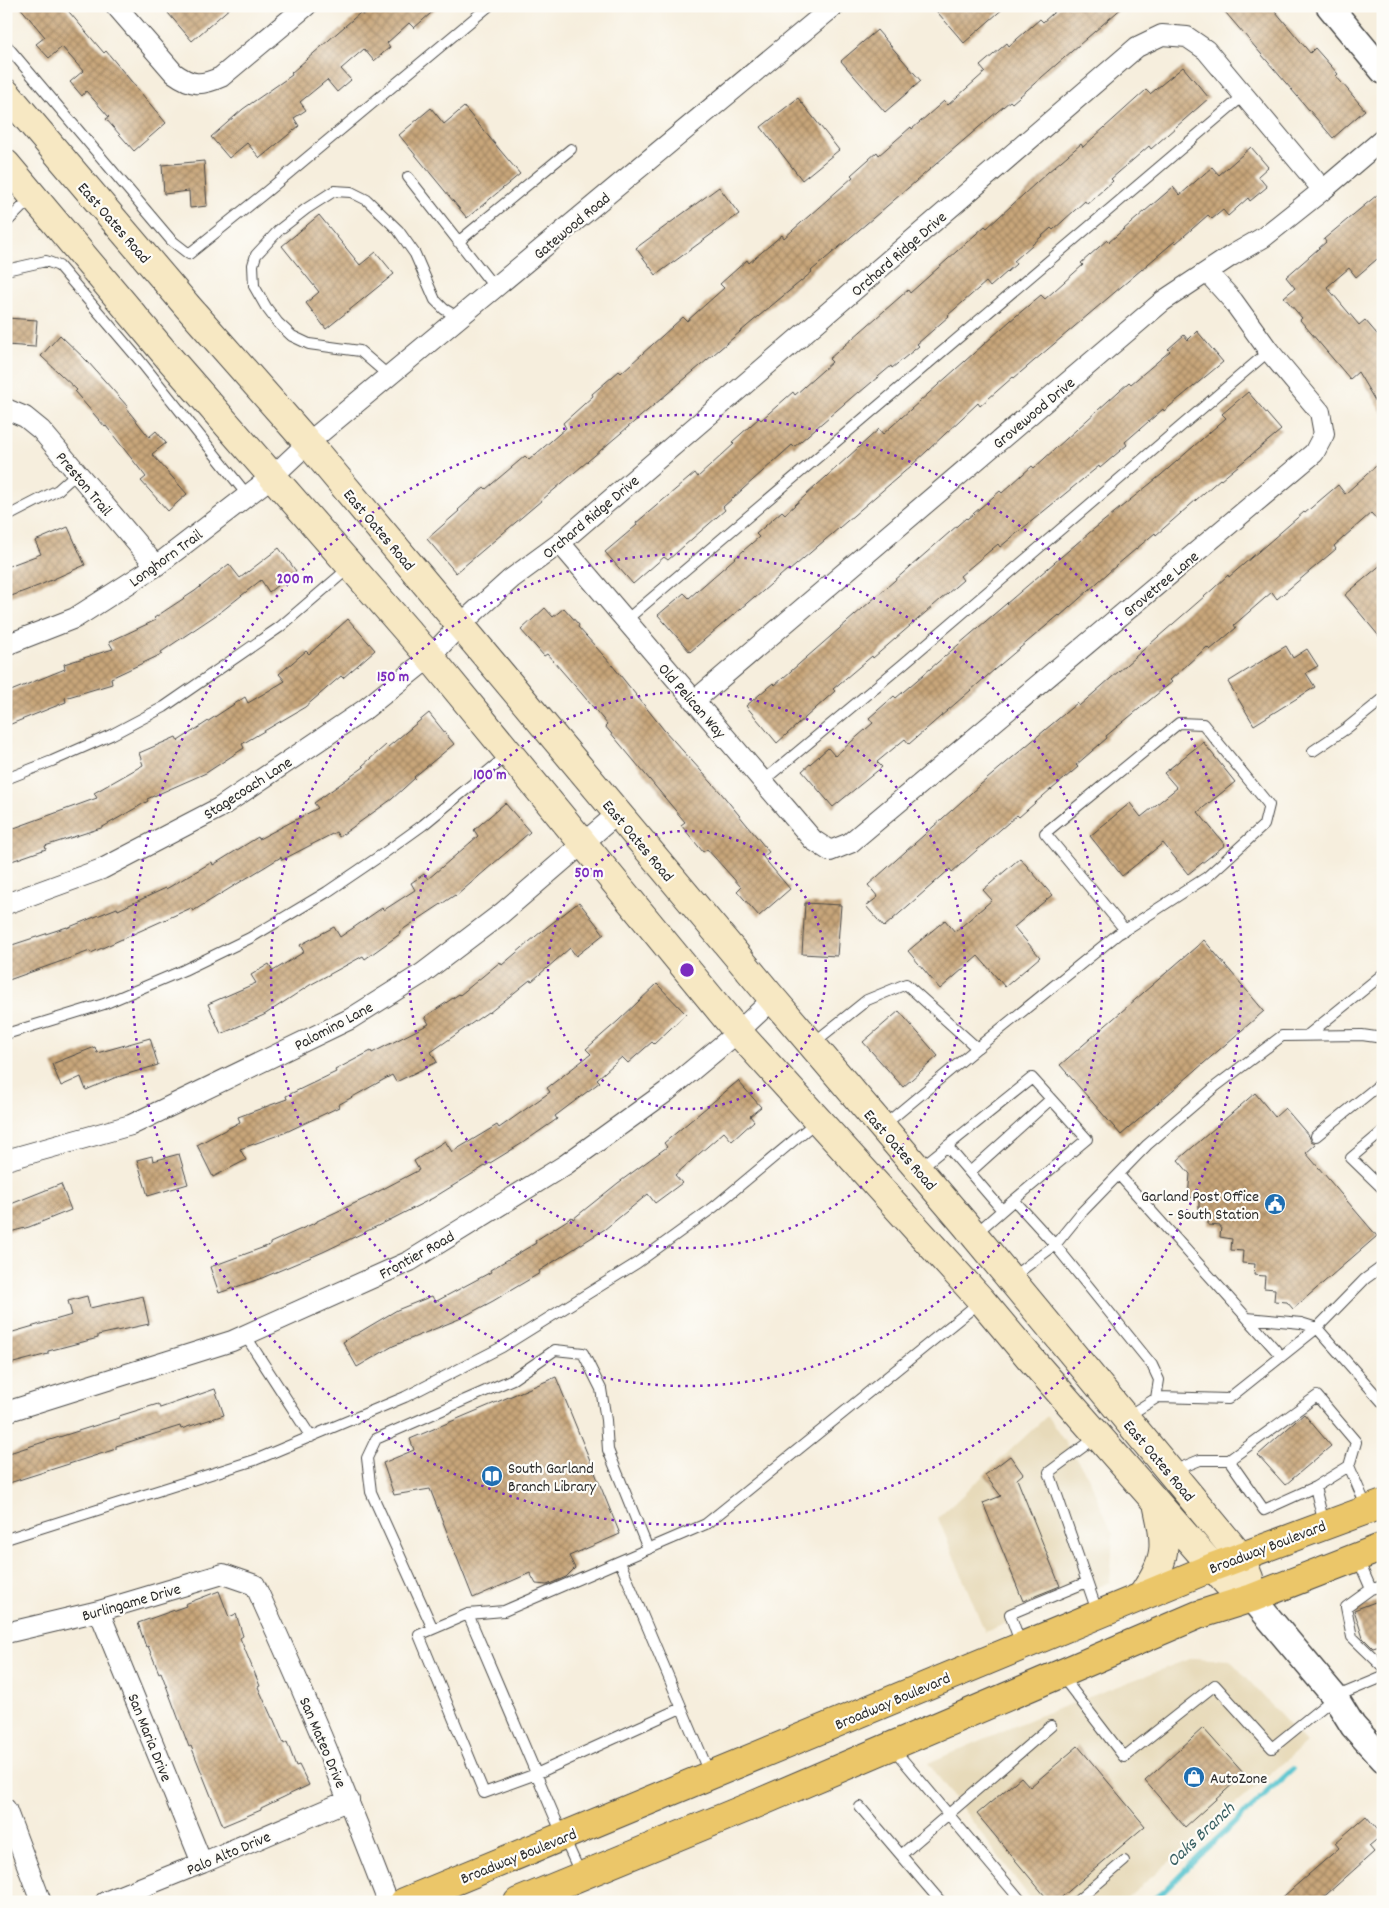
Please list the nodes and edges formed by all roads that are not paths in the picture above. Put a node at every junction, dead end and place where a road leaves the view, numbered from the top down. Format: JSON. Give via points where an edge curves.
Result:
{"nodes":[{"id":1,"x":306,"y":6,"type":"edge"},
{"id":2,"x":489,"y":6,"type":"edge"},
{"id":3,"x":834,"y":6,"type":"edge"},
{"id":4,"x":1330,"y":6,"type":"edge"},
{"id":5,"x":121,"y":8,"type":"edge"},
{"id":6,"x":6,"y":45,"type":"edge"},
{"id":7,"x":1383,"y":71,"type":"edge"},
{"id":8,"x":6,"y":93,"type":"edge"},
{"id":9,"x":1243,"y":96,"type":"junction"},
{"id":10,"x":1383,"y":139,"type":"edge"},
{"id":11,"x":571,"y":149,"type":"dead end"},
{"id":12,"x":6,"y":164,"type":"edge"},
{"id":13,"x":408,"y":178,"type":"dead end"},
{"id":14,"x":1323,"y":190,"type":"junction"},
{"id":15,"x":33,"y":196,"type":"junction"},
{"id":16,"x":6,"y":223,"type":"edge"},
{"id":17,"x":458,"y":242,"type":"junction"},
{"id":18,"x":6,"y":270,"type":"edge"},
{"id":19,"x":1206,"y":272,"type":"junction"},
{"id":20,"x":495,"y":288,"type":"junction"},
{"id":21,"x":459,"y":318,"type":"junction"},
{"id":22,"x":1269,"y":350,"type":"junction"},
{"id":23,"x":390,"y":376,"type":"junction"},
{"id":24,"x":6,"y":409,"type":"edge"},
{"id":25,"x":308,"y":443,"type":"junction"},
{"id":26,"x":77,"y":473,"type":"junction"},
{"id":27,"x":272,"y":476,"type":"junction"},
{"id":28,"x":248,"y":496,"type":"junction"},
{"id":29,"x":6,"y":518,"type":"edge"},
{"id":30,"x":560,"y":544,"type":"junction"},
{"id":31,"x":156,"y":566,"type":"junction"},
{"id":32,"x":351,"y":566,"type":"junction"},
{"id":33,"x":625,"y":622,"type":"junction"},
{"id":34,"x":460,"y":625,"type":"junction"},
{"id":35,"x":6,"y":645,"type":"edge"},
{"id":36,"x":430,"y":656,"type":"junction"},
{"id":37,"x":1383,"y":699,"type":"edge"},
{"id":38,"x":694,"y":701,"type":"junction"},
{"id":39,"x":1313,"y":751,"type":"dead end"},
{"id":40,"x":510,"y":753,"type":"junction"},
{"id":41,"x":6,"y":779,"type":"edge"},
{"id":42,"x":763,"y":781,"type":"junction"},
{"id":43,"x":617,"y":814,"type":"junction"},
{"id":44,"x":584,"y":843,"type":"junction"},
{"id":45,"x":830,"y":851,"type":"joint"},
{"id":46,"x":6,"y":904,"type":"edge"},
{"id":47,"x":1125,"y":930,"type":"junction"},
{"id":48,"x":1383,"y":974,"type":"edge"},
{"id":49,"x":773,"y":999,"type":"junction"},
{"id":50,"x":738,"y":1032,"type":"junction"},
{"id":51,"x":6,"y":1034,"type":"edge"},
{"id":52,"x":1308,"y":1036,"type":"junction"},
{"id":53,"x":1383,"y":1038,"type":"edge"},
{"id":54,"x":812,"y":1044,"type":"junction"},
{"id":55,"x":977,"y":1048,"type":"junction"},
{"id":56,"x":1383,"y":1082,"type":"edge"},
{"id":57,"x":1052,"y":1099,"type":"junction"},
{"id":58,"x":818,"y":1120,"type":"junction"},
{"id":59,"x":882,"y":1127,"type":"junction"},
{"id":60,"x":1383,"y":1131,"type":"edge"},
{"id":61,"x":1316,"y":1136,"type":"dead end"},
{"id":62,"x":947,"y":1146,"type":"junction"},
{"id":63,"x":6,"y":1160,"type":"edge"},
{"id":64,"x":918,"y":1169,"type":"junction"},
{"id":65,"x":970,"y":1172,"type":"junction"},
{"id":66,"x":1119,"y":1175,"type":"junction"},
{"id":67,"x":1383,"y":1188,"type":"edge"},
{"id":68,"x":1014,"y":1200,"type":"junction"},
{"id":69,"x":1002,"y":1210,"type":"junction"},
{"id":70,"x":974,"y":1235,"type":"junction"},
{"id":71,"x":1054,"y":1245,"type":"junction"},
{"id":72,"x":1383,"y":1266,"type":"edge"},
{"id":73,"x":1010,"y":1278,"type":"junction"},
{"id":74,"x":982,"y":1301,"type":"junction"},
{"id":75,"x":1247,"y":1318,"type":"junction"},
{"id":76,"x":1317,"y":1328,"type":"junction"},
{"id":77,"x":245,"y":1335,"type":"junction"},
{"id":78,"x":1281,"y":1356,"type":"junction"},
{"id":79,"x":1156,"y":1398,"type":"junction"},
{"id":80,"x":1383,"y":1403,"type":"edge"},
{"id":81,"x":6,"y":1412,"type":"edge"},
{"id":82,"x":1125,"y":1418,"type":"junction"},
{"id":83,"x":1099,"y":1436,"type":"junction"},
{"id":84,"x":311,"y":1437,"type":"junction"},
{"id":85,"x":1229,"y":1460,"type":"junction"},
{"id":86,"x":1349,"y":1466,"type":"junction"},
{"id":87,"x":1170,"y":1472,"type":"junction"},
{"id":88,"x":1315,"y":1487,"type":"junction"},
{"id":89,"x":1157,"y":1502,"type":"junction"},
{"id":90,"x":1375,"y":1506,"type":"edge"},
{"id":91,"x":1324,"y":1524,"type":"junction"},
{"id":92,"x":6,"y":1539,"type":"edge"},
{"id":93,"x":1383,"y":1547,"type":"edge"},
{"id":94,"x":648,"y":1549,"type":"junction"},
{"id":95,"x":1240,"y":1556,"type":"junction"},
{"id":96,"x":1357,"y":1556,"type":"junction"},
{"id":97,"x":620,"y":1562,"type":"junction"},
{"id":98,"x":1213,"y":1567,"type":"junction"},
{"id":99,"x":1087,"y":1582,"type":"junction"},
{"id":100,"x":255,"y":1585,"type":"joint"},
{"id":101,"x":1383,"y":1586,"type":"edge"},
{"id":102,"x":1371,"y":1589,"type":"junction"},
{"id":103,"x":1142,"y":1596,"type":"junction"},
{"id":104,"x":1252,"y":1598,"type":"junction"},
{"id":105,"x":99,"y":1611,"type":"junction"},
{"id":106,"x":468,"y":1614,"type":"junction"},
{"id":107,"x":1098,"y":1614,"type":"junction"},
{"id":108,"x":433,"y":1629,"type":"junction"},
{"id":109,"x":6,"y":1634,"type":"edge"},
{"id":110,"x":1021,"y":1646,"type":"junction"},
{"id":111,"x":1383,"y":1667,"type":"edge"},
{"id":112,"x":1061,"y":1674,"type":"junction"},
{"id":113,"x":1383,"y":1677,"type":"edge"},
{"id":114,"x":1335,"y":1697,"type":"junction"},
{"id":115,"x":682,"y":1708,"type":"junction"},
{"id":116,"x":1051,"y":1726,"type":"dead end"},
{"id":117,"x":891,"y":1746,"type":"junction"},
{"id":118,"x":1383,"y":1759,"type":"edge"},
{"id":119,"x":536,"y":1774,"type":"junction"},
{"id":120,"x":710,"y":1775,"type":"junction"},
{"id":121,"x":349,"y":1800,"type":"junction"},
{"id":122,"x":860,"y":1807,"type":"dead end"},
{"id":123,"x":6,"y":1809,"type":"edge"},
{"id":124,"x":948,"y":1814,"type":"junction"},
{"id":125,"x":563,"y":1836,"type":"junction"},
{"id":126,"x":901,"y":1855,"type":"junction"},
{"id":127,"x":1124,"y":1861,"type":"dead end"},
{"id":128,"x":202,"y":1863,"type":"junction"},
{"id":129,"x":582,"y":1876,"type":"junction"},
{"id":130,"x":41,"y":1902,"type":"edge"},
{"id":131,"x":105,"y":1902,"type":"edge"},
{"id":132,"x":388,"y":1902,"type":"edge"},
{"id":133,"x":404,"y":1902,"type":"edge"},
{"id":134,"x":518,"y":1902,"type":"edge"},
{"id":135,"x":941,"y":1902,"type":"edge"},
{"id":136,"x":1022,"y":1902,"type":"edge"},
{"id":137,"x":1076,"y":1902,"type":"edge"}],
"edges":[{"from":1,"to":5,"type":"street","via":[[220,77],[208,83],[194,84],[174,73]]},
{"from":2,"to":6,"type":"lane","via":[[189,254],[171,240]]},
{"from":3,"to":20,"type":"street","name":"Gatewood Road"},
{"from":4,"to":7,"type":"street"},
{"from":8,"to":25,"type":"main road","name":"East Oates Road"},
{"from":9,"to":14,"type":"street","name":"Orchard Ridge Drive"},
{"from":9,"to":30,"type":"street","name":"Orchard Ridge Drive","via":[[1206,50],[1187,37],[1162,35],[1137,47]]},
{"from":9,"to":33,"type":"lane"},
{"from":10,"to":14,"type":"street","name":"Grovewood Drive"},
{"from":11,"to":17,"type":"lane"},
{"from":12,"to":15,"type":"main road","name":"East Oates Road"},
{"from":13,"to":17,"type":"lane"},
{"from":14,"to":19,"type":"street","name":"Grovewood Drive","via":[[1264,237]]},
{"from":15,"to":16,"type":"lane"},
{"from":15,"to":27,"type":"main road","name":"East Oates Road"},
{"from":17,"to":20,"type":"lane"},
{"from":18,"to":28,"type":"lane","via":[[46,261],[59,266]]},
{"from":19,"to":22,"type":"street","name":"Grovetree Lane","via":[[1233,301]]},
{"from":19,"to":38,"type":"street","name":"Grovewood Drive","via":[[1162,301]]},
{"from":20,"to":21,"type":"street","name":"Gatewood Road"},
{"from":21,"to":23,"type":"street","name":"Gatewood Road"},
{"from":21,"to":23,"type":"lane","via":[[435,300],[415,254],[398,230],[368,200],[351,192],[334,191],[279,230],[256,255],[253,265],[254,286],[278,324],[309,344],[360,351]]},
{"from":22,"to":42,"type":"lane"},
{"from":22,"to":45,"type":"street","name":"Grovetree Lane","via":[[1320,412],[1324,434],[1314,453],[850,844]]},
{"from":23,"to":25,"type":"street","name":"Gatewood Road"},
{"from":24,"to":26,"type":"street","name":"Preston Trail","via":[[41,430]]},
{"from":25,"to":27,"type":"street","name":"Longhorn Trail"},
{"from":25,"to":34,"type":"main road","name":"East Oates Road"},
{"from":26,"to":29,"type":"lane","via":[[58,490]]},
{"from":26,"to":31,"type":"street","name":"Preston Trail"},
{"from":27,"to":28,"type":"street","name":"Longhorn Trail"},
{"from":27,"to":32,"type":"main road","name":"East Oates Road"},
{"from":28,"to":31,"type":"street","name":"Longhorn Trail"},
{"from":30,"to":33,"type":"street","name":"Old Pelican Way"},
{"from":30,"to":34,"type":"street","name":"Orchard Ridge Drive","via":[[511,579]]},
{"from":31,"to":35,"type":"street","name":"Longhorn Trail","via":[[75,618]]},
{"from":32,"to":36,"type":"main road","name":"East Oates Road"},
{"from":32,"to":41,"type":"lane","via":[[280,627],[164,707],[102,739]]},
{"from":33,"to":38,"type":"street","name":"Old Pelican Way"},
{"from":34,"to":36,"type":"street","name":"Stagecoach Lane"},
{"from":34,"to":43,"type":"main road","name":"East Oates Road"},
{"from":36,"to":40,"type":"main road","name":"East Oates Road"},
{"from":36,"to":46,"type":"street","name":"Stagecoach Lane","via":[[364,710],[219,808],[102,869]]},
{"from":37,"to":39,"type":"lane"},
{"from":38,"to":42,"type":"street","name":"Old Pelican Way"},
{"from":40,"to":44,"type":"main road","name":"East Oates Road"},
{"from":40,"to":51,"type":"lane","via":[[380,856],[250,938],[104,1004]]},
{"from":42,"to":45,"type":"street","name":"Old Pelican Way","via":[[813,840]]},
{"from":43,"to":44,"type":"street","name":"Palomino Lane"},
{"from":43,"to":49,"type":"main road","name":"East Oates Road"},
{"from":44,"to":50,"type":"main road","name":"East Oates Road"},
{"from":44,"to":63,"type":"street","name":"Palomino Lane","via":[[502,913],[423,973],[350,1019],[131,1125]]},
{"from":47,"to":47,"type":"lane","via":[[1045,833],[1179,723],[1203,724],[1269,805],[1264,825],[1207,877]]},
{"from":47,"to":55,"type":"lane"},
{"from":48,"to":52,"type":"lane"},
{"from":49,"to":50,"type":"street","name":"Frontier Road"},
{"from":49,"to":54,"type":"main road","name":"East Oates Road"},
{"from":50,"to":58,"type":"main road","name":"East Oates Road"},
{"from":50,"to":77,"type":"street","name":"Frontier Road","via":[[666,1092],[565,1165],[410,1261]]},
{"from":52,"to":53,"type":"lane"},
{"from":52,"to":66,"type":"lane","via":[[1282,1036],[1216,1086],[1147,1145]]},
{"from":54,"to":55,"type":"lane","via":[[867,1000],[906,984]]},
{"from":54,"to":59,"type":"main road","name":"East Oates Road"},
{"from":55,"to":59,"type":"lane"},
{"from":56,"to":61,"type":"lane"},
{"from":57,"to":62,"type":"lane","via":[[1032,1078]]},
{"from":57,"to":65,"type":"lane"},
{"from":57,"to":68,"type":"lane","via":[[1087,1139]]},
{"from":58,"to":74,"type":"main road","name":"East Oates Road"},
{"from":58,"to":84,"type":"lane","via":[[714,1207],[637,1263],[502,1348],[405,1397]]},
{"from":59,"to":64,"type":"main road","name":"East Oates Road"},
{"from":60,"to":67,"type":"lane","via":[[1351,1158]]},
{"from":62,"to":64,"type":"lane"},
{"from":62,"to":65,"type":"lane"},
{"from":64,"to":70,"type":"main road","name":"East Oates Road"},
{"from":65,"to":69,"type":"lane"},
{"from":66,"to":71,"type":"lane"},
{"from":66,"to":75,"type":"lane"},
{"from":68,"to":69,"type":"lane"},
{"from":68,"to":71,"type":"lane"},
{"from":69,"to":70,"type":"lane"},
{"from":70,"to":73,"type":"main road","name":"East Oates Road"},
{"from":71,"to":73,"type":"lane"},
{"from":71,"to":79,"type":"lane","via":[[1152,1364],[1159,1380]]},
{"from":72,"to":76,"type":"lane","via":[[1364,1279]]},
{"from":73,"to":74,"type":"main road"},
{"from":73,"to":82,"type":"main road","name":"East Oates Road"},
{"from":74,"to":83,"type":"main road","name":"East Oates Road"},
{"from":74,"to":94,"type":"lane","via":[[706,1524]]},
{"from":75,"to":76,"type":"lane","via":[[1301,1323]]},
{"from":75,"to":78,"type":"lane"},
{"from":76,"to":78,"type":"lane"},
{"from":76,"to":80,"type":"lane"},
{"from":77,"to":81,"type":"street","name":"Frontier Road"},
{"from":77,"to":84,"type":"lane"},
{"from":78,"to":79,"type":"lane","via":[[1228,1399]]},
{"from":79,"to":82,"type":"lane"},
{"from":82,"to":87,"type":"main road","name":"East Oates Road"},
{"from":83,"to":89,"type":"main road","name":"East Oates Road"},
{"from":83,"to":99,"type":"lane","via":[[1050,1472]]},
{"from":84,"to":92,"type":"lane","via":[[255,1460]]},
{"from":85,"to":86,"type":"lane","via":[[1316,1396],[1356,1442]]},
{"from":85,"to":87,"type":"lane","via":[[1200,1460]]},
{"from":85,"to":88,"type":"lane","via":[[1264,1510]]},
{"from":86,"to":88,"type":"lane"},
{"from":86,"to":90,"type":"lane"},
{"from":87,"to":95,"type":"main road","name":"East Oates Road"},
{"from":88,"to":91,"type":"lane"},
{"from":89,"to":98,"type":"main road","name":"East Oates Road"},
{"from":89,"to":103,"type":"main road","via":[[1164,1536],[1163,1556]]},
{"from":90,"to":91,"type":"main road","name":"Broadway Boulevard"},
{"from":91,"to":95,"type":"main road","name":"Broadway Boulevard"},
{"from":93,"to":96,"type":"main road"},
{"from":94,"to":97,"type":"lane"},
{"from":94,"to":108,"type":"lane","via":[[608,1450],[601,1389],[583,1353],[555,1350],[513,1379],[376,1439],[366,1458],[371,1492]]},
{"from":95,"to":98,"type":"main road","name":"Broadway Boulevard"},
{"from":95,"to":104,"type":"main road","name":"East Oates Road","via":[[1249,1578]]},
{"from":96,"to":102,"type":"lane"},
{"from":96,"to":104,"type":"main road"},
{"from":97,"to":106,"type":"lane","via":[[504,1611]]},
{"from":97,"to":115,"type":"lane"},
{"from":98,"to":103,"type":"main road","name":"Broadway Boulevard"},
{"from":98,"to":104,"type":"main road","name":"East Oates Road","via":[[1227,1583]]},
{"from":99,"to":107,"type":"lane"},
{"from":99,"to":110,"type":"lane","via":[[1010,1614]]},
{"from":100,"to":105,"type":"street","name":"Burlingame Drive","via":[[223,1574]]},
{"from":100,"to":121,"type":"street","name":"San Mateo Drive"},
{"from":101,"to":102,"type":"lane"},
{"from":102,"to":111,"type":"lane","via":[[1346,1606],[1352,1637]]},
{"from":103,"to":107,"type":"main road","name":"Broadway Boulevard"},
{"from":104,"to":112,"type":"main road","via":[[1198,1616]]},
{"from":104,"to":114,"type":"street","name":"East Oates Road"},
{"from":105,"to":109,"type":"street","name":"Burlingame Drive"},
{"from":105,"to":128,"type":"street","name":"San Maria Drive"},
{"from":106,"to":108,"type":"lane"},
{"from":106,"to":119,"type":"lane"},
{"from":107,"to":110,"type":"main road","name":"Broadway Boulevard"},
{"from":108,"to":119,"type":"lane","via":[[419,1635],[484,1794]]},
{"from":110,"to":120,"type":"main road","name":"Broadway Boulevard"},
{"from":112,"to":114,"type":"lane","via":[[1124,1757],[1214,1685],[1272,1748]]},
{"from":112,"to":117,"type":"main road"},
{"from":113,"to":114,"type":"lane"},
{"from":114,"to":118,"type":"street","name":"East Oates Road","via":[[1353,1726]]},
{"from":115,"to":119,"type":"lane"},
{"from":115,"to":120,"type":"lane"},
{"from":116,"to":124,"type":"lane"},
{"from":117,"to":124,"type":"lane"},
{"from":117,"to":129,"type":"main road"},
{"from":119,"to":125,"type":"lane"},
{"from":120,"to":125,"type":"main road","name":"Broadway Boulevard"},
{"from":121,"to":128,"type":"street","name":"Palo Alto Drive"},
{"from":121,"to":132,"type":"street","name":"San Mateo Drive"},
{"from":122,"to":126,"type":"lane"},
{"from":123,"to":130,"type":"street"},
{"from":124,"to":126,"type":"lane"},
{"from":124,"to":136,"type":"lane"},
{"from":125,"to":129,"type":"lane"},
{"from":125,"to":133,"type":"main road","name":"Broadway Boulevard"},
{"from":126,"to":135,"type":"lane"},
{"from":127,"to":137,"type":"lane"},
{"from":128,"to":131,"type":"street","name":"Palo Alto Drive"},
{"from":129,"to":134,"type":"main road"}]}
